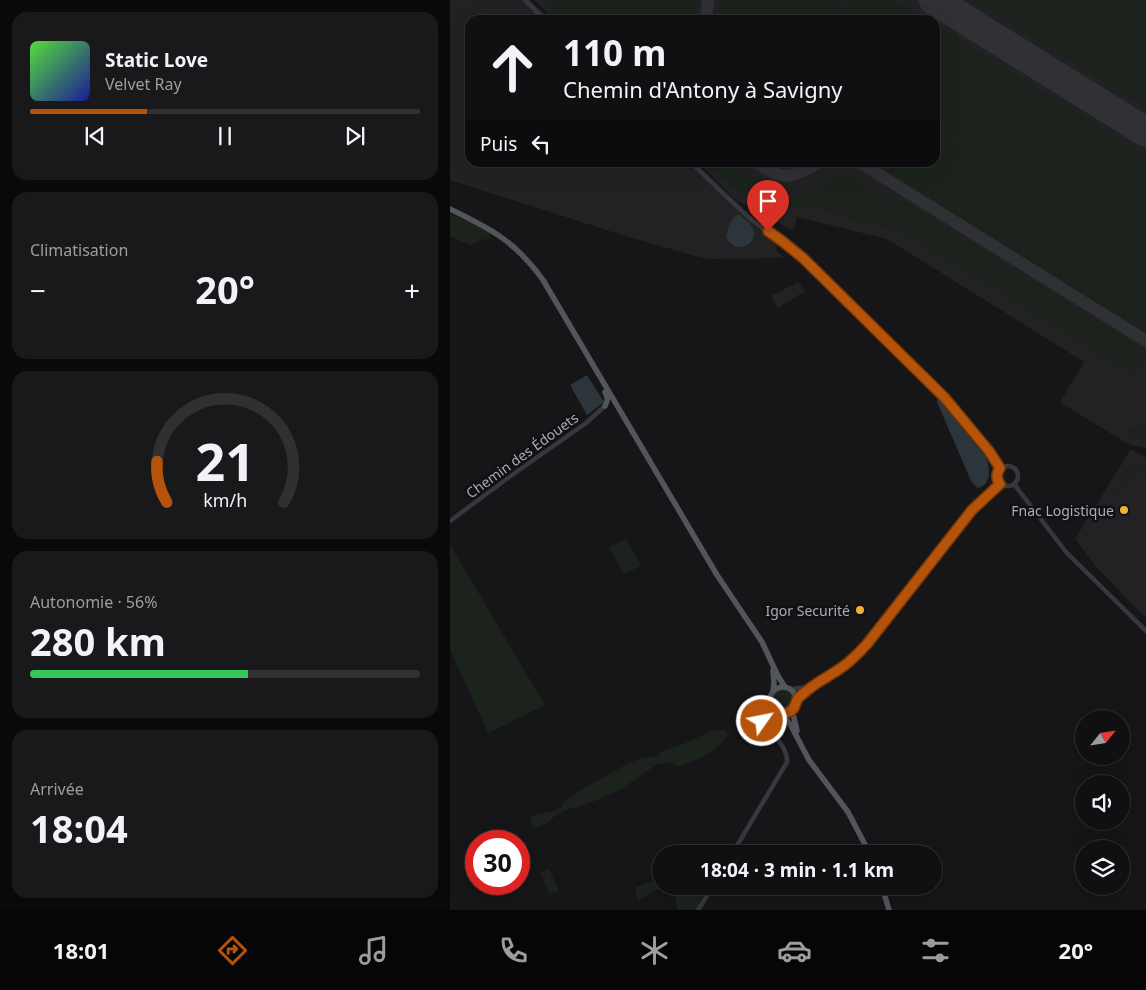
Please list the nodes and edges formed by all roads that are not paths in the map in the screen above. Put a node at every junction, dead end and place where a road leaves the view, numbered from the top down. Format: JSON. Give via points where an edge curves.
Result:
{"nodes":[{"id":1,"x":525,"y":0,"type":"edge"},
{"id":2,"x":540,"y":15,"type":"edge"},
{"id":3,"x":696,"y":167,"type":"edge"},
{"id":4,"x":450,"y":209,"type":"edge"},
{"id":5,"x":598,"y":372,"type":"junction"},
{"id":6,"x":606,"y":406,"type":"junction"},
{"id":7,"x":629,"y":426,"type":"junction"},
{"id":8,"x":1000,"y":468,"type":"junction"},
{"id":9,"x":1000,"y":484,"type":"junction"},
{"id":10,"x":1014,"y":484,"type":"junction"},
{"id":11,"x":450,"y":522,"type":"edge"},
{"id":12,"x":1146,"y":631,"type":"edge"},
{"id":13,"x":768,"y":656,"type":"junction"},
{"id":14,"x":811,"y":686,"type":"junction"},
{"id":15,"x":788,"y":688,"type":"junction"},
{"id":16,"x":773,"y":691,"type":"junction"},
{"id":17,"x":797,"y":700,"type":"junction"},
{"id":18,"x":772,"y":707,"type":"junction"},
{"id":19,"x":794,"y":708,"type":"junction"},
{"id":20,"x":782,"y":714,"type":"junction"},
{"id":21,"x":803,"y":747,"type":"junction"},
{"id":22,"x":737,"y":845,"type":"edge"},
{"id":23,"x":865,"y":845,"type":"edge"},
{"id":24,"x":707,"y":895,"type":"edge"},
{"id":25,"x":885,"y":895,"type":"edge"},
{"id":26,"x":698,"y":910,"type":"edge"},
{"id":27,"x":889,"y":910,"type":"edge"}],
"edges":[{"from":1,"to":2,"type":"street"},
{"from":3,"to":8,"type":"street","via":[[740,210],[803,258],[945,398]]},
{"from":4,"to":5,"type":"main road","via":[[497,233],[531,264]]},
{"from":5,"to":6,"type":"main road","via":[[598,379],[608,396]]},
{"from":5,"to":7,"type":"main road"},
{"from":6,"to":7,"type":"main road","via":[[612,403]]},
{"from":6,"to":11,"type":"street","name":"Chemin des Édouets"},
{"from":7,"to":13,"type":"main road"},
{"from":8,"to":9,"type":"street","via":[[997,475]]},
{"from":8,"to":10,"type":"street","via":[[1009,466],[1016,470],[1018,478]]},
{"from":9,"to":10,"type":"street"},
{"from":9,"to":14,"type":"street","via":[[972,510],[863,648],[840,669]]},
{"from":10,"to":12,"type":"street","via":[[1066,552]]},
{"from":13,"to":15,"type":"main road"},
{"from":13,"to":16,"type":"main road","via":[[774,676]]},
{"from":14,"to":15,"type":"street"},
{"from":14,"to":17,"type":"street"},
{"from":15,"to":16,"type":"main road","via":[[780,687]]},
{"from":15,"to":17,"type":"main road"},
{"from":16,"to":18,"type":"main road","via":[[770,695]]},
{"from":17,"to":19,"type":"main road"},
{"from":18,"to":20,"type":"main road"},
{"from":18,"to":22,"type":"street","via":[[762,716],[762,721],[784,748],[787,762]]},
{"from":19,"to":20,"type":"main road"},
{"from":19,"to":21,"type":"main road","via":[[794,722]]},
{"from":20,"to":21,"type":"main road"},
{"from":21,"to":23,"type":"main road","via":[[848,812]]},
{"from":24,"to":26,"type":"street"},
{"from":25,"to":27,"type":"main road"}]}
